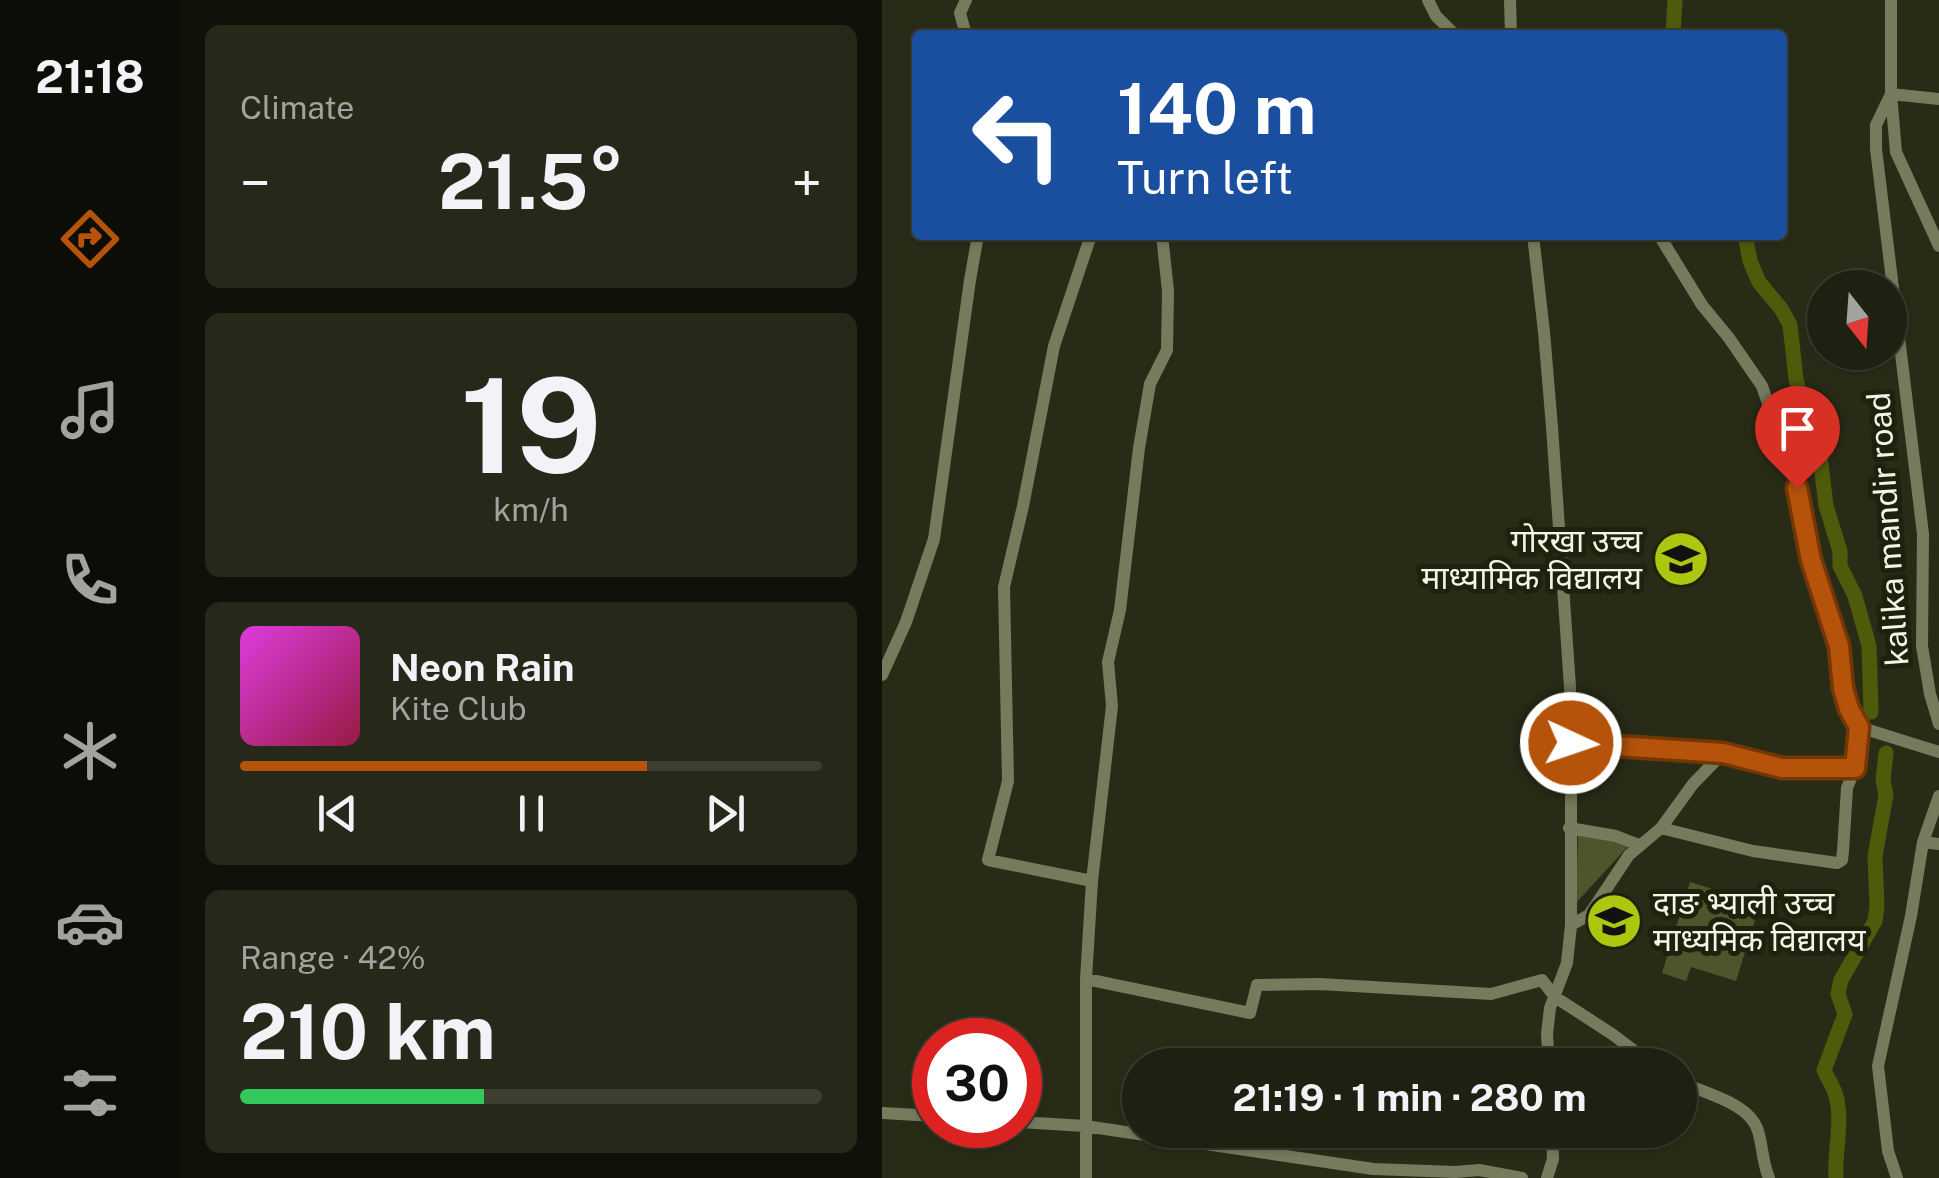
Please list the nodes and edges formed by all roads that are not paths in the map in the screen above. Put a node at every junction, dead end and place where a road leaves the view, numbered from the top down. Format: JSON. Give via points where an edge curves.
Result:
{"nodes":[{"id":1,"x":966,"y":0,"type":"edge"},
{"id":2,"x":1428,"y":0,"type":"edge"},
{"id":3,"x":1510,"y":0,"type":"edge"},
{"id":4,"x":1891,"y":0,"type":"edge"},
{"id":5,"x":965,"y":30,"type":"edge"},
{"id":6,"x":1450,"y":30,"type":"edge"},
{"id":7,"x":1511,"y":30,"type":"edge"},
{"id":8,"x":1891,"y":94,"type":"junction"},
{"id":9,"x":1938,"y":98,"type":"edge"},
{"id":10,"x":977,"y":240,"type":"edge"},
{"id":11,"x":1089,"y":240,"type":"edge"},
{"id":12,"x":1163,"y":240,"type":"edge"},
{"id":13,"x":1533,"y":240,"type":"edge"},
{"id":14,"x":1662,"y":240,"type":"edge"},
{"id":15,"x":1938,"y":246,"type":"edge"},
{"id":16,"x":1938,"y":572,"type":"edge"},
{"id":17,"x":1921,"y":576,"type":"junction"},
{"id":18,"x":882,"y":675,"type":"edge"},
{"id":19,"x":1938,"y":724,"type":"edge"},
{"id":20,"x":1859,"y":727,"type":"junction"},
{"id":21,"x":1571,"y":743,"type":"junction"},
{"id":22,"x":1938,"y":752,"type":"edge"},
{"id":23,"x":1723,"y":753,"type":"junction"},
{"id":24,"x":1855,"y":768,"type":"junction"},
{"id":25,"x":1938,"y":796,"type":"edge"},
{"id":26,"x":1569,"y":828,"type":"junction"},
{"id":27,"x":1661,"y":828,"type":"junction"},
{"id":28,"x":1923,"y":842,"type":"junction"},
{"id":29,"x":1938,"y":844,"type":"edge"},
{"id":30,"x":1639,"y":845,"type":"junction"},
{"id":31,"x":1092,"y":881,"type":"junction"},
{"id":32,"x":1571,"y":926,"type":"junction"},
{"id":33,"x":1086,"y":980,"type":"junction"},
{"id":34,"x":1555,"y":997,"type":"junction"},
{"id":35,"x":1548,"y":1048,"type":"edge"},
{"id":36,"x":1631,"y":1048,"type":"edge"},
{"id":37,"x":1697,"y":1089,"type":"edge"},
{"id":38,"x":882,"y":1113,"type":"edge"},
{"id":39,"x":912,"y":1115,"type":"edge"},
{"id":40,"x":1042,"y":1123,"type":"edge"},
{"id":41,"x":1086,"y":1126,"type":"junction"},
{"id":42,"x":1553,"y":1148,"type":"edge"},
{"id":43,"x":1373,"y":1173,"type":"edge"},
{"id":44,"x":1086,"y":1178,"type":"edge"},
{"id":45,"x":1522,"y":1178,"type":"edge"},
{"id":46,"x":1547,"y":1178,"type":"edge"},
{"id":47,"x":1768,"y":1178,"type":"edge"},
{"id":48,"x":1896,"y":1178,"type":"edge"}],
"edges":[{"from":1,"to":5,"type":"street","via":[[960,13]]},
{"from":2,"to":6,"type":"street"},
{"from":3,"to":7,"type":"street"},
{"from":4,"to":8,"type":"street"},
{"from":8,"to":9,"type":"street"},
{"from":8,"to":15,"type":"street","via":[[1896,152]]},
{"from":8,"to":17,"type":"street","name":"kalika mandir road","via":[[1876,125],[1876,149],[1923,534]]},
{"from":10,"to":18,"type":"street","via":[[934,539]]},
{"from":11,"to":31,"type":"street","via":[[1054,346],[1004,587],[1008,781],[988,860]]},
{"from":12,"to":31,"type":"street","via":[[1167,350],[1150,384],[1108,662],[1112,706]]},
{"from":13,"to":21,"type":"street","via":[[1552,427]]},
{"from":14,"to":20,"type":"street","via":[[1762,386],[1797,488],[1839,646],[1843,688]]},
{"from":16,"to":17,"type":"street"},
{"from":17,"to":19,"type":"street","name":"kalika mandir road","via":[[1922,646]]},
{"from":20,"to":22,"type":"street"},
{"from":20,"to":24,"type":"street"},
{"from":21,"to":23,"type":"street"},
{"from":21,"to":26,"type":"street"},
{"from":23,"to":24,"type":"street","via":[[1782,768]]},
{"from":23,"to":27,"type":"street"},
{"from":24,"to":27,"type":"street","via":[[1846,788],[1837,862]]},
{"from":25,"to":28,"type":"street"},
{"from":26,"to":30,"type":"street"},
{"from":26,"to":32,"type":"street"},
{"from":27,"to":30,"type":"street"},
{"from":28,"to":29,"type":"street"},
{"from":28,"to":48,"type":"street","via":[[1878,1066]]},
{"from":30,"to":32,"type":"street","via":[[1590,914]]},
{"from":31,"to":33,"type":"street"},
{"from":32,"to":34,"type":"street"},
{"from":33,"to":34,"type":"street","via":[[1250,1012],[1257,985],[1491,994],[1542,980]]},
{"from":33,"to":41,"type":"street"},
{"from":34,"to":35,"type":"street"},
{"from":34,"to":36,"type":"street"},
{"from":37,"to":47,"type":"street","via":[[1751,1118]]},
{"from":38,"to":39,"type":"street"},
{"from":40,"to":41,"type":"street"},
{"from":41,"to":43,"type":"street"},
{"from":41,"to":44,"type":"street"},
{"from":42,"to":46,"type":"street"},
{"from":43,"to":45,"type":"street","via":[[1479,1170]]}]}
